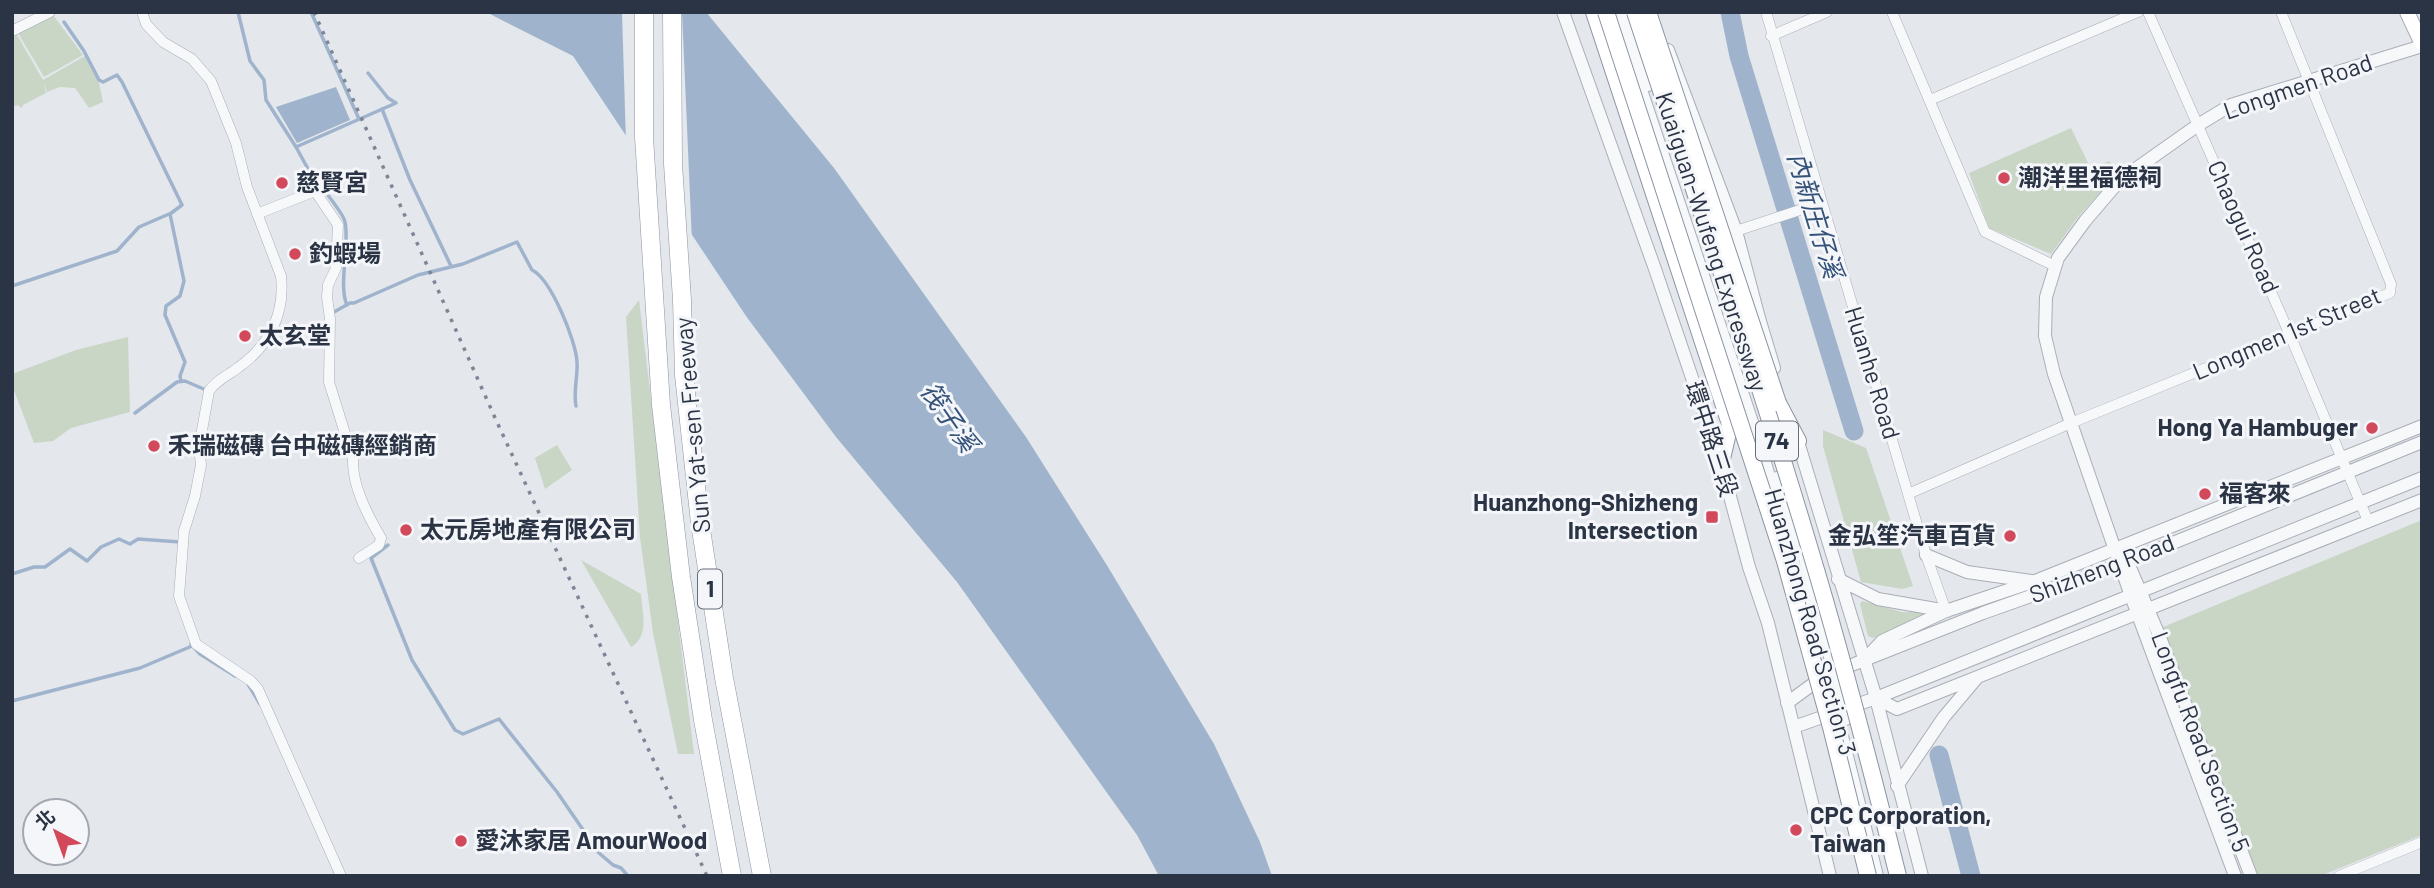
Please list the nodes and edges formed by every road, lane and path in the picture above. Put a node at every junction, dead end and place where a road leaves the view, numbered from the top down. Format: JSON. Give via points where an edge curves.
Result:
{"nodes":[{"id":1,"x":50,"y":12,"type":"edge"},
{"id":2,"x":142,"y":12,"type":"edge"},
{"id":3,"x":644,"y":12,"type":"edge"},
{"id":4,"x":672,"y":12,"type":"edge"},
{"id":5,"x":1563,"y":12,"type":"edge"},
{"id":6,"x":1594,"y":12,"type":"edge"},
{"id":7,"x":1606,"y":12,"type":"edge"},
{"id":8,"x":1615,"y":12,"type":"edge"},
{"id":9,"x":1624,"y":12,"type":"edge"},
{"id":10,"x":1635,"y":12,"type":"edge"},
{"id":11,"x":1648,"y":12,"type":"edge"},
{"id":12,"x":1654,"y":12,"type":"edge"},
{"id":13,"x":1766,"y":12,"type":"edge"},
{"id":14,"x":1827,"y":12,"type":"edge"},
{"id":15,"x":1892,"y":12,"type":"edge"},
{"id":16,"x":2138,"y":12,"type":"edge"},
{"id":17,"x":2148,"y":12,"type":"edge"},
{"id":18,"x":2281,"y":12,"type":"edge"},
{"id":19,"x":2407,"y":12,"type":"edge"},
{"id":20,"x":12,"y":31,"type":"edge"},
{"id":21,"x":1772,"y":36,"type":"junction"},
{"id":22,"x":2422,"y":45,"type":"edge"},
{"id":23,"x":1673,"y":62,"type":"junction"},
{"id":24,"x":1643,"y":70,"type":"junction"},
{"id":25,"x":2309,"y":81,"type":"junction"},
{"id":26,"x":1930,"y":100,"type":"junction"},
{"id":27,"x":2198,"y":125,"type":"junction"},
{"id":28,"x":1821,"y":203,"type":"junction"},
{"id":29,"x":257,"y":214,"type":"junction"},
{"id":30,"x":1736,"y":232,"type":"junction"},
{"id":31,"x":2055,"y":266,"type":"junction"},
{"id":32,"x":2290,"y":335,"type":"junction"},
{"id":33,"x":2071,"y":423,"type":"junction"},
{"id":34,"x":2422,"y":426,"type":"edge"},
{"id":35,"x":1798,"y":442,"type":"junction"},
{"id":36,"x":2422,"y":442,"type":"edge"},
{"id":37,"x":2340,"y":458,"type":"junction"},
{"id":38,"x":1721,"y":463,"type":"junction"},
{"id":39,"x":2346,"y":474,"type":"junction"},
{"id":40,"x":2422,"y":478,"type":"edge"},
{"id":41,"x":1908,"y":494,"type":"junction"},
{"id":42,"x":2422,"y":500,"type":"edge"},
{"id":43,"x":2360,"y":503,"type":"junction"},
{"id":44,"x":2368,"y":521,"type":"junction"},
{"id":45,"x":2118,"y":548,"type":"junction"},
{"id":46,"x":1926,"y":555,"type":"junction"},
{"id":47,"x":359,"y":558,"type":"dead end"},
{"id":48,"x":2124,"y":563,"type":"junction"},
{"id":49,"x":1838,"y":579,"type":"junction"},
{"id":50,"x":2035,"y":581,"type":"junction"},
{"id":51,"x":2136,"y":593,"type":"junction"},
{"id":52,"x":1946,"y":611,"type":"junction"},
{"id":53,"x":2143,"y":611,"type":"junction"},
{"id":54,"x":1983,"y":613,"type":"junction"},
{"id":55,"x":1863,"y":660,"type":"junction"},
{"id":56,"x":1829,"y":674,"type":"junction"},
{"id":57,"x":1978,"y":677,"type":"junction"},
{"id":58,"x":1876,"y":698,"type":"junction"},
{"id":59,"x":1787,"y":703,"type":"junction"},
{"id":60,"x":1840,"y":711,"type":"junction"},
{"id":61,"x":1794,"y":727,"type":"junction"},
{"id":62,"x":1897,"y":786,"type":"junction"},
{"id":63,"x":2422,"y":842,"type":"edge"},
{"id":64,"x":2356,"y":872,"type":"edge"},
{"id":65,"x":341,"y":876,"type":"edge"},
{"id":66,"x":733,"y":876,"type":"edge"},
{"id":67,"x":762,"y":876,"type":"edge"},
{"id":68,"x":1830,"y":876,"type":"edge"},
{"id":69,"x":1868,"y":876,"type":"edge"},
{"id":70,"x":1877,"y":876,"type":"edge"},
{"id":71,"x":1886,"y":876,"type":"edge"},
{"id":72,"x":1898,"y":876,"type":"edge"},
{"id":73,"x":1922,"y":876,"type":"edge"},
{"id":74,"x":2235,"y":876,"type":"edge"},
{"id":75,"x":2251,"y":876,"type":"edge"},
{"id":76,"x":2339,"y":876,"type":"edge"}],
"edges":[{"from":1,"to":20,"type":"street"},
{"from":2,"to":29,"type":"street","via":[[146,24],[163,42],[192,60],[211,81]]},
{"from":3,"to":66,"type":"highway","name":"Sun Yat-sen Freeway","number":"1","via":[[644,137],[661,405],[681,577]]},
{"from":4,"to":67,"type":"highway","name":"Sun Yat-sen Freeway","number":"1","via":[[673,164],[684,375],[700,523],[724,678]]},
{"from":5,"to":38,"type":"street","name":"環中路三段"},
{"from":6,"to":38,"type":"highway","via":[[1730,424]]},
{"from":7,"to":69,"type":"highway","name":"Kuaiguan-Wufeng Expressway","number":"74","bridge":true,"via":[[1785,561]]},
{"from":8,"to":56,"type":"street","name":"Huanzhong Road Section 3","via":[[1762,452]]},
{"from":9,"to":24,"type":"street","name":"Huanzhong Road Section 3"},
{"from":10,"to":72,"type":"highway","name":"Kuaiguan-Wufeng Expressway","number":"74","bridge":true,"via":[[1812,553]]},
{"from":11,"to":35,"type":"highway","bridge":true,"via":[[1777,403]]},
{"from":12,"to":23,"type":"street"},
{"from":13,"to":21,"type":"street","name":"Huanhe Road"},
{"from":14,"to":21,"type":"street"},
{"from":15,"to":26,"type":"street"},
{"from":16,"to":26,"type":"street"},
{"from":17,"to":27,"type":"street","name":"Chaogui Road"},
{"from":18,"to":25,"type":"street","name":"Longmen 1st Street"},
{"from":19,"to":22,"type":"main road"},
{"from":21,"to":28,"type":"street","name":"Huanhe Road"},
{"from":22,"to":25,"type":"street","name":"Longmen Road"},
{"from":23,"to":24,"type":"street"},
{"from":23,"to":30,"type":"street"},
{"from":24,"to":56,"type":"street","name":"Huanzhong Road Section 3","via":[[1804,555]]},
{"from":25,"to":27,"type":"street","name":"Longmen Road","via":[[2231,105]]},
{"from":25,"to":32,"type":"street","name":"Longmen 1st Street","via":[[2391,284],[2390,293]]},
{"from":26,"to":31,"type":"street","via":[[1985,232]]},
{"from":27,"to":31,"type":"street","name":"Longmen Road","via":[[2120,180]]},
{"from":27,"to":32,"type":"street","name":"Chaogui Road"},
{"from":28,"to":30,"type":"street"},
{"from":28,"to":41,"type":"street","name":"Huanhe Road"},
{"from":29,"to":47,"type":"street","via":[[315,191],[338,225],[336,268],[327,297],[329,382],[368,517],[381,538],[379,545]]},
{"from":29,"to":65,"type":"street","via":[[281,276],[280,308],[265,344],[209,390],[199,475],[184,531],[179,596],[196,645],[258,689]]},
{"from":30,"to":35,"type":"street"},
{"from":31,"to":33,"type":"street","name":"Longmen Road","via":[[2046,297],[2045,336]]},
{"from":32,"to":33,"type":"street","name":"Longmen 1st Street"},
{"from":32,"to":37,"type":"street","name":"Chaogui Road"},
{"from":33,"to":41,"type":"street","name":"Longmen 1st Street"},
{"from":33,"to":45,"type":"street","name":"Longmen Road"},
{"from":34,"to":37,"type":"street","name":"Shizheng Road"},
{"from":35,"to":49,"type":"street"},
{"from":36,"to":39,"type":"street","name":"Shizheng Road"},
{"from":37,"to":39,"type":"street","name":"Chaogui Road"},
{"from":37,"to":45,"type":"street","name":"Shizheng Road"},
{"from":38,"to":59,"type":"street","name":"環中路三段"},
{"from":39,"to":43,"type":"street","name":"Chaogui Road"},
{"from":39,"to":48,"type":"street","name":"Shizheng Road"},
{"from":40,"to":43,"type":"street","name":"Shizheng Road"},
{"from":41,"to":46,"type":"street","name":"Huanhe Road"},
{"from":42,"to":44,"type":"street"},
{"from":43,"to":44,"type":"street","name":"Chaogui Road"},
{"from":43,"to":51,"type":"street","name":"Shizheng Road"},
{"from":44,"to":53,"type":"street"},
{"from":45,"to":48,"type":"street","name":"Longmen Road"},
{"from":45,"to":50,"type":"street","name":"Shizheng Road"},
{"from":46,"to":50,"type":"street","via":[[1967,572]]},
{"from":46,"to":52,"type":"street","name":"Huanhe Road"},
{"from":48,"to":51,"type":"street","name":"Longmen Road"},
{"from":48,"to":54,"type":"street","name":"Shizheng Road"},
{"from":49,"to":52,"type":"street","via":[[1878,599]]},
{"from":49,"to":55,"type":"street"},
{"from":50,"to":52,"type":"street","name":"Shizheng Road"},
{"from":51,"to":53,"type":"street","name":"Longmen Road"},
{"from":51,"to":58,"type":"street","name":"Shizheng Road"},
{"from":52,"to":54,"type":"street"},
{"from":52,"to":55,"type":"street","name":"Shizheng Road","via":[[1882,641]]},
{"from":53,"to":57,"type":"street"},
{"from":53,"to":74,"type":"street","name":"Longfu Road Section 5"},
{"from":53,"to":75,"type":"street","name":"Longfu Road Section 5"},
{"from":54,"to":55,"type":"street","name":"Shizheng Road"},
{"from":55,"to":56,"type":"street","name":"Shizheng Road"},
{"from":55,"to":58,"type":"street"},
{"from":56,"to":59,"type":"street","name":"Shizheng Road"},
{"from":56,"to":60,"type":"street","name":"Huanzhong Road Section 3"},
{"from":57,"to":58,"type":"street","via":[[1897,709]]},
{"from":57,"to":62,"type":"street"},
{"from":58,"to":60,"type":"street","name":"Shizheng Road"},
{"from":58,"to":62,"type":"street"},
{"from":59,"to":61,"type":"street","name":"環中路三段"},
{"from":60,"to":61,"type":"street","name":"Shizheng Road"},
{"from":60,"to":70,"type":"street","name":"Huanzhong Road Section 3"},
{"from":60,"to":71,"type":"street","name":"Huanzhong Road Section 3"},
{"from":61,"to":68,"type":"street","name":"環中路三段"},
{"from":62,"to":73,"type":"street"},
{"from":63,"to":64,"type":"street"},
{"from":64,"to":76,"type":"street"}]}
